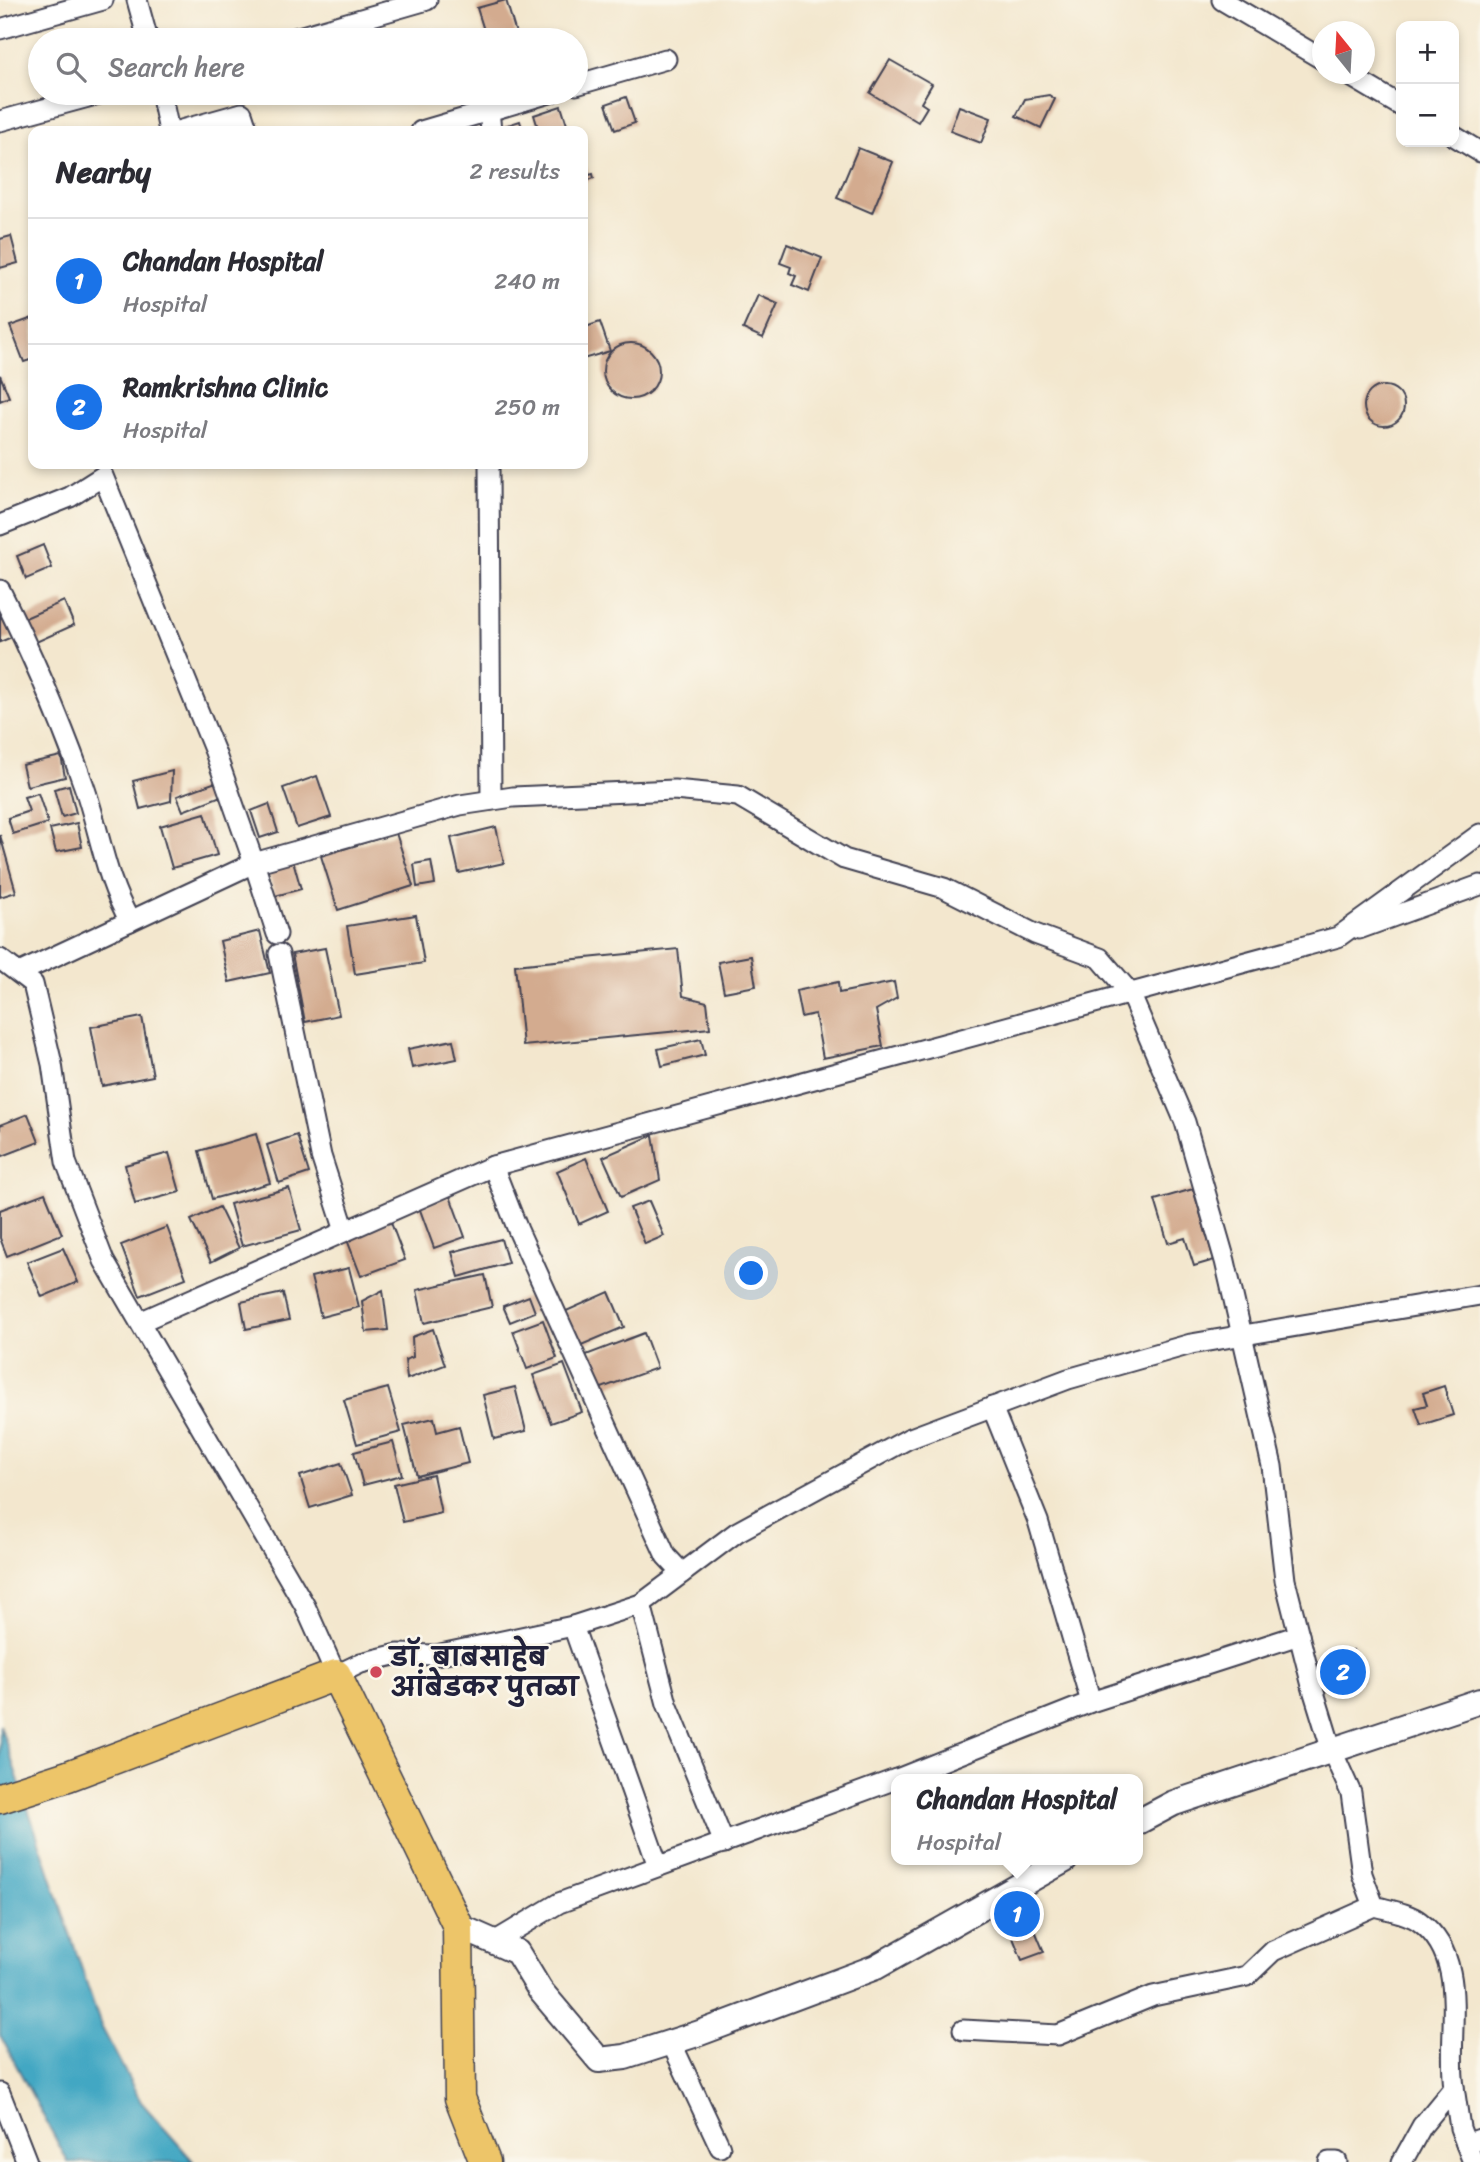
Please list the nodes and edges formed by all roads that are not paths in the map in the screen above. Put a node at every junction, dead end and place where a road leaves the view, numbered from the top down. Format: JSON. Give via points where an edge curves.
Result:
{"nodes":[{"id":1,"x":103,"y":0,"type":"edge"},
{"id":2,"x":137,"y":0,"type":"edge"},
{"id":3,"x":427,"y":0,"type":"edge"},
{"id":4,"x":1222,"y":0,"type":"edge"},
{"id":5,"x":145,"y":28,"type":"edge"},
{"id":6,"x":330,"y":28,"type":"edge"},
{"id":7,"x":0,"y":29,"type":"edge"},
{"id":8,"x":1312,"y":53,"type":"edge"},
{"id":9,"x":666,"y":59,"type":"dead end"},
{"id":10,"x":588,"y":82,"type":"edge"},
{"id":11,"x":1364,"y":84,"type":"edge"},
{"id":12,"x":1396,"y":103,"type":"edge"},
{"id":13,"x":59,"y":105,"type":"edge"},
{"id":14,"x":164,"y":105,"type":"edge"},
{"id":15,"x":507,"y":105,"type":"edge"},
{"id":16,"x":489,"y":110,"type":"junction"},
{"id":17,"x":0,"y":121,"type":"edge"},
{"id":18,"x":168,"y":126,"type":"edge"},
{"id":19,"x":196,"y":126,"type":"edge"},
{"id":20,"x":246,"y":126,"type":"edge"},
{"id":21,"x":437,"y":126,"type":"edge"},
{"id":22,"x":491,"y":126,"type":"edge"},
{"id":23,"x":1459,"y":139,"type":"edge"},
{"id":24,"x":1480,"y":152,"type":"edge"},
{"id":25,"x":489,"y":469,"type":"edge"},
{"id":26,"x":101,"y":470,"type":"edge"},
{"id":27,"x":0,"y":525,"type":"edge"},
{"id":28,"x":0,"y":590,"type":"edge"},
{"id":29,"x":491,"y":800,"type":"junction"},
{"id":30,"x":1480,"y":834,"type":"edge"},
{"id":31,"x":254,"y":863,"type":"junction"},
{"id":32,"x":1480,"y":885,"type":"edge"},
{"id":33,"x":130,"y":921,"type":"junction"},
{"id":34,"x":277,"y":934,"type":"dead end"},
{"id":35,"x":1338,"y":937,"type":"junction"},
{"id":36,"x":279,"y":954,"type":"dead end"},
{"id":37,"x":0,"y":959,"type":"edge"},
{"id":38,"x":19,"y":973,"type":"junction"},
{"id":39,"x":1130,"y":993,"type":"junction"},
{"id":40,"x":493,"y":1166,"type":"junction"},
{"id":41,"x":345,"y":1231,"type":"junction"},
{"id":42,"x":1480,"y":1295,"type":"edge"},
{"id":43,"x":142,"y":1321,"type":"junction"},
{"id":44,"x":1240,"y":1335,"type":"junction"},
{"id":45,"x":992,"y":1407,"type":"junction"},
{"id":46,"x":682,"y":1573,"type":"junction"},
{"id":47,"x":641,"y":1604,"type":"junction"},
{"id":48,"x":573,"y":1626,"type":"junction"},
{"id":49,"x":1299,"y":1635,"type":"junction"},
{"id":50,"x":336,"y":1675,"type":"junction"},
{"id":51,"x":1480,"y":1701,"type":"edge"},
{"id":52,"x":1091,"y":1702,"type":"junction"},
{"id":53,"x":1332,"y":1751,"type":"junction"},
{"id":54,"x":910,"y":1774,"type":"edge"},
{"id":55,"x":891,"y":1781,"type":"edge"},
{"id":56,"x":0,"y":1798,"type":"edge"},
{"id":57,"x":1143,"y":1820,"type":"edge"},
{"id":58,"x":724,"y":1843,"type":"junction"},
{"id":59,"x":1056,"y":1865,"type":"edge"},
{"id":60,"x":658,"y":1866,"type":"junction"},
{"id":61,"x":1374,"y":1906,"type":"junction"},
{"id":62,"x":457,"y":1926,"type":"junction"},
{"id":63,"x":494,"y":1942,"type":"junction"},
{"id":64,"x":963,"y":2030,"type":"dead end"},
{"id":65,"x":671,"y":2042,"type":"junction"},
{"id":66,"x":1454,"y":2087,"type":"junction"},
{"id":67,"x":0,"y":2093,"type":"edge"},
{"id":68,"x":720,"y":2147,"type":"dead end"},
{"id":69,"x":1473,"y":2148,"type":"edge"},
{"id":70,"x":27,"y":2162,"type":"edge"},
{"id":71,"x":485,"y":2162,"type":"edge"},
{"id":72,"x":1329,"y":2162,"type":"edge"},
{"id":73,"x":1337,"y":2162,"type":"edge"},
{"id":74,"x":1402,"y":2162,"type":"edge"}],
"edges":[{"from":1,"to":7,"type":"street"},
{"from":2,"to":5,"type":"street"},
{"from":3,"to":6,"type":"street"},
{"from":4,"to":8,"type":"street"},
{"from":9,"to":10,"type":"street"},
{"from":11,"to":12,"type":"street"},
{"from":13,"to":17,"type":"street"},
{"from":14,"to":18,"type":"street"},
{"from":15,"to":16,"type":"street"},
{"from":16,"to":21,"type":"street"},
{"from":16,"to":22,"type":"street"},
{"from":19,"to":20,"type":"street","via":[[242,113]]},
{"from":23,"to":24,"type":"street"},
{"from":25,"to":29,"type":"street"},
{"from":26,"to":27,"type":"street","via":[[70,497]]},
{"from":26,"to":31,"type":"street","via":[[215,752]]},
{"from":28,"to":33,"type":"street","via":[[41,673],[85,788],[114,893]]},
{"from":29,"to":31,"type":"street"},
{"from":29,"to":39,"type":"street","via":[[674,790],[738,796],[844,859],[944,888],[1035,934],[1100,958]]},
{"from":30,"to":35,"type":"street"},
{"from":31,"to":33,"type":"street"},
{"from":31,"to":34,"type":"street"},
{"from":32,"to":35,"type":"street"},
{"from":33,"to":38,"type":"street"},
{"from":35,"to":39,"type":"street"},
{"from":36,"to":41,"type":"street","via":[[321,1156]]},
{"from":37,"to":38,"type":"street"},
{"from":38,"to":43,"type":"street","via":[[33,984],[52,1064],[65,1162],[104,1261]]},
{"from":39,"to":40,"type":"street"},
{"from":39,"to":44,"type":"street","via":[[1185,1122],[1225,1261]]},
{"from":40,"to":41,"type":"street"},
{"from":40,"to":46,"type":"street","via":[[666,1556]]},
{"from":41,"to":43,"type":"street"},
{"from":42,"to":44,"type":"street"},
{"from":43,"to":50,"type":"street","via":[[305,1606]]},
{"from":44,"to":45,"type":"street","via":[[1068,1379]]},
{"from":44,"to":49,"type":"street","via":[[1272,1466],[1285,1580]]},
{"from":45,"to":46,"type":"street","via":[[908,1439],[737,1532]]},
{"from":45,"to":52,"type":"street","via":[[1038,1521]]},
{"from":46,"to":47,"type":"street"},
{"from":47,"to":48,"type":"street"},
{"from":47,"to":58,"type":"street","via":[[667,1704]]},
{"from":48,"to":50,"type":"street","via":[[436,1655],[398,1654]]},
{"from":48,"to":60,"type":"street"},
{"from":49,"to":52,"type":"street"},
{"from":49,"to":53,"type":"street"},
{"from":50,"to":56,"type":"main road"},
{"from":50,"to":62,"type":"main road"},
{"from":51,"to":53,"type":"street"},
{"from":52,"to":54,"type":"street"},
{"from":53,"to":57,"type":"street","via":[[1174,1804]]},
{"from":53,"to":61,"type":"street","via":[[1351,1793],[1362,1874]]},
{"from":55,"to":58,"type":"street"},
{"from":58,"to":60,"type":"street"},
{"from":59,"to":65,"type":"street","via":[[876,1967]]},
{"from":60,"to":63,"type":"street","via":[[559,1903]]},
{"from":61,"to":64,"type":"street","via":[[1273,1951],[1247,1976],[1153,1996],[1059,2035]]},
{"from":61,"to":66,"type":"street","via":[[1419,1921],[1437,1940],[1454,1981],[1450,2061]]},
{"from":62,"to":63,"type":"street"},
{"from":62,"to":71,"type":"main road","via":[[460,2098]]},
{"from":63,"to":65,"type":"street","via":[[517,1952],[540,1990],[599,2060]]},
{"from":65,"to":68,"type":"street"},
{"from":66,"to":69,"type":"street","via":[[1460,2128]]},
{"from":66,"to":74,"type":"street","via":[[1422,2126]]},
{"from":67,"to":70,"type":"street"},
{"from":72,"to":73,"type":"street"}]}
